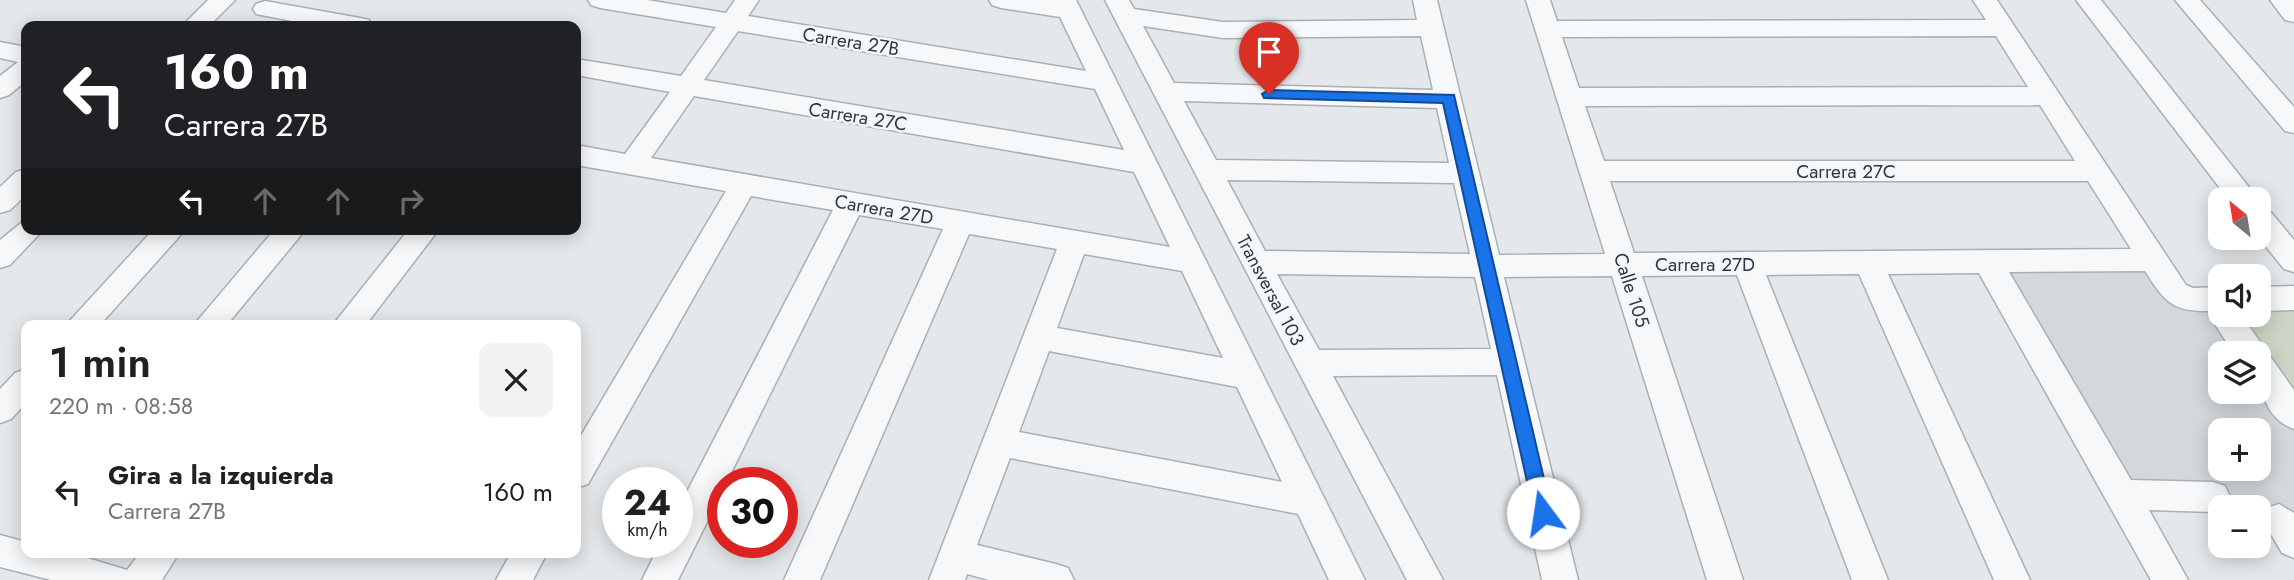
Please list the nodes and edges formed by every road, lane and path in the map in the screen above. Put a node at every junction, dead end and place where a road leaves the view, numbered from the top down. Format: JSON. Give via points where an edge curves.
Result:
{"nodes":[{"id":1,"x":190,"y":0,"type":"edge"},
{"id":2,"x":600,"y":0,"type":"edge"},
{"id":3,"x":747,"y":0,"type":"edge"},
{"id":4,"x":1001,"y":0,"type":"edge"},
{"id":5,"x":1538,"y":0,"type":"edge"},
{"id":6,"x":1985,"y":0,"type":"edge"},
{"id":7,"x":2088,"y":0,"type":"edge"},
{"id":8,"x":2187,"y":0,"type":"edge"},
{"id":9,"x":2282,"y":0,"type":"edge"},
{"id":10,"x":220,"y":2,"type":"edge"},
{"id":11,"x":270,"y":4,"type":"edge"},
{"id":12,"x":1067,"y":5,"type":"edge"},
{"id":13,"x":1122,"y":8,"type":"edge"},
{"id":14,"x":1429,"y":14,"type":"edge"},
{"id":15,"x":2294,"y":14,"type":"edge"},
{"id":16,"x":199,"y":21,"type":"edge"},
{"id":17,"x":252,"y":21,"type":"edge"},
{"id":18,"x":340,"y":21,"type":"edge"},
{"id":19,"x":733,"y":22,"type":"junction"},
{"id":20,"x":1548,"y":29,"type":"junction"},
{"id":21,"x":2003,"y":29,"type":"junction"},
{"id":22,"x":0,"y":50,"type":"edge"},
{"id":23,"x":21,"y":54,"type":"edge"},
{"id":24,"x":581,"y":68,"type":"edge"},
{"id":25,"x":21,"y":72,"type":"edge"},
{"id":26,"x":1102,"y":82,"type":"junction"},
{"id":27,"x":686,"y":87,"type":"junction"},
{"id":28,"x":0,"y":89,"type":"edge"},
{"id":29,"x":1166,"y":92,"type":"junction"},
{"id":30,"x":2049,"y":96,"type":"junction"},
{"id":31,"x":1571,"y":97,"type":"junction"},
{"id":32,"x":1449,"y":99,"type":"junction"},
{"id":33,"x":2294,"y":124,"type":"edge"},
{"id":34,"x":581,"y":156,"type":"edge"},
{"id":35,"x":1141,"y":163,"type":"junction"},
{"id":36,"x":632,"y":165,"type":"junction"},
{"id":37,"x":1207,"y":170,"type":"junction"},
{"id":38,"x":1593,"y":171,"type":"junction"},
{"id":39,"x":2098,"y":171,"type":"junction"},
{"id":40,"x":1466,"y":173,"type":"junction"},
{"id":41,"x":21,"y":184,"type":"edge"},
{"id":42,"x":744,"y":184,"type":"junction"},
{"id":43,"x":2235,"y":187,"type":"edge"},
{"id":44,"x":0,"y":203,"type":"edge"},
{"id":45,"x":851,"y":203,"type":"junction"},
{"id":46,"x":960,"y":222,"type":"junction"},
{"id":47,"x":2272,"y":233,"type":"edge"},
{"id":48,"x":24,"y":235,"type":"edge"},
{"id":49,"x":166,"y":235,"type":"edge"},
{"id":50,"x":287,"y":235,"type":"edge"},
{"id":51,"x":420,"y":235,"type":"edge"},
{"id":52,"x":1074,"y":243,"type":"junction"},
{"id":53,"x":0,"y":257,"type":"edge"},
{"id":54,"x":1987,"y":260,"type":"junction"},
{"id":55,"x":2154,"y":260,"type":"junction"},
{"id":56,"x":2294,"y":261,"type":"edge"},
{"id":57,"x":1192,"y":262,"type":"junction"},
{"id":58,"x":1257,"y":262,"type":"junction"},
{"id":59,"x":1868,"y":262,"type":"junction"},
{"id":60,"x":1624,"y":264,"type":"junction"},
{"id":61,"x":1747,"y":264,"type":"junction"},
{"id":62,"x":1488,"y":266,"type":"junction"},
{"id":63,"x":2294,"y":298,"type":"edge"},
{"id":64,"x":2271,"y":299,"type":"edge"},
{"id":65,"x":2208,"y":304,"type":"edge"},
{"id":66,"x":86,"y":320,"type":"edge"},
{"id":67,"x":213,"y":320,"type":"edge"},
{"id":68,"x":352,"y":320,"type":"edge"},
{"id":69,"x":1038,"y":337,"type":"junction"},
{"id":70,"x":1509,"y":362,"type":"junction"},
{"id":71,"x":1309,"y":363,"type":"junction"},
{"id":72,"x":1249,"y":376,"type":"junction"},
{"id":73,"x":2271,"y":382,"type":"edge"},
{"id":74,"x":21,"y":387,"type":"edge"},
{"id":75,"x":0,"y":410,"type":"edge"},
{"id":76,"x":2294,"y":415,"type":"edge"},
{"id":77,"x":1000,"y":442,"type":"junction"},
{"id":78,"x":581,"y":465,"type":"edge"},
{"id":79,"x":2123,"y":495,"type":"junction"},
{"id":80,"x":2208,"y":497,"type":"edge"},
{"id":81,"x":1306,"y":502,"type":"junction"},
{"id":82,"x":37,"y":558,"type":"edge"},
{"id":83,"x":158,"y":558,"type":"edge"},
{"id":84,"x":527,"y":558,"type":"edge"},
{"id":85,"x":952,"y":568,"type":"edge"},
{"id":86,"x":114,"y":580,"type":"edge"},
{"id":87,"x":140,"y":580,"type":"edge"},
{"id":88,"x":514,"y":580,"type":"edge"},
{"id":89,"x":660,"y":580,"type":"edge"},
{"id":90,"x":802,"y":580,"type":"edge"},
{"id":91,"x":1056,"y":580,"type":"edge"},
{"id":92,"x":1347,"y":580,"type":"edge"},
{"id":93,"x":1425,"y":580,"type":"edge"},
{"id":94,"x":1560,"y":580,"type":"edge"},
{"id":95,"x":1725,"y":580,"type":"edge"},
{"id":96,"x":1870,"y":580,"type":"edge"},
{"id":97,"x":2012,"y":580,"type":"edge"},
{"id":98,"x":2171,"y":580,"type":"edge"}],
"edges":[{"from":1,"to":10,"type":"street"},
{"from":2,"to":19,"type":"street","name":"Carrera 27B"},
{"from":3,"to":19,"type":"street"},
{"from":4,"to":12,"type":"street"},
{"from":5,"to":20,"type":"street","name":"Calle 105"},
{"from":6,"to":21,"type":"street"},
{"from":7,"to":43,"type":"street"},
{"from":8,"to":33,"type":"street"},
{"from":9,"to":15,"type":"street"},
{"from":10,"to":16,"type":"street"},
{"from":11,"to":17,"type":"street"},
{"from":11,"to":18,"type":"street"},
{"from":12,"to":26,"type":"street"},
{"from":13,"to":14,"type":"street","via":[[1223,30]]},
{"from":13,"to":29,"type":"street","name":"Transversal 103"},
{"from":14,"to":32,"type":"street"},
{"from":19,"to":26,"type":"street","name":"Carrera 27B"},
{"from":19,"to":27,"type":"street"},
{"from":20,"to":21,"type":"street"},
{"from":20,"to":31,"type":"street","name":"Calle 105"},
{"from":21,"to":30,"type":"street"},
{"from":22,"to":23,"type":"street"},
{"from":24,"to":27,"type":"street","name":"Carrera 27C"},
{"from":25,"to":28,"type":"street"},
{"from":26,"to":35,"type":"street"},
{"from":27,"to":35,"type":"street","name":"Carrera 27C"},
{"from":27,"to":36,"type":"street"},
{"from":29,"to":32,"type":"street"},
{"from":29,"to":37,"type":"street","name":"Transversal 103"},
{"from":30,"to":31,"type":"street"},
{"from":30,"to":39,"type":"street"},
{"from":31,"to":38,"type":"street","name":"Calle 105"},
{"from":32,"to":40,"type":"street"},
{"from":34,"to":36,"type":"street","name":"Carrera 27D"},
{"from":35,"to":57,"type":"street"},
{"from":36,"to":42,"type":"street","name":"Carrera 27D"},
{"from":37,"to":40,"type":"street"},
{"from":37,"to":58,"type":"street","name":"Transversal 103"},
{"from":38,"to":39,"type":"street","name":"Carrera 27C"},
{"from":38,"to":60,"type":"street","name":"Calle 105"},
{"from":39,"to":55,"type":"street"},
{"from":40,"to":62,"type":"street"},
{"from":41,"to":44,"type":"street"},
{"from":42,"to":45,"type":"street","name":"Carrera 27D"},
{"from":42,"to":78,"type":"street"},
{"from":45,"to":46,"type":"street","name":"Carrera 27D"},
{"from":45,"to":89,"type":"street"},
{"from":46,"to":52,"type":"street","name":"Carrera 27D"},
{"from":46,"to":90,"type":"street"},
{"from":47,"to":56,"type":"street"},
{"from":48,"to":53,"type":"street"},
{"from":49,"to":66,"type":"street"},
{"from":50,"to":67,"type":"street"},
{"from":51,"to":68,"type":"street"},
{"from":52,"to":57,"type":"street","name":"Carrera 27D"},
{"from":52,"to":69,"type":"street"},
{"from":54,"to":55,"type":"street","name":"Carrera 27D"},
{"from":54,"to":59,"type":"street","name":"Carrera 27D"},
{"from":54,"to":79,"type":"street"},
{"from":55,"to":65,"type":"street","via":[[2175,293]]},
{"from":57,"to":72,"type":"street"},
{"from":58,"to":62,"type":"street","name":"Carrera 27D"},
{"from":58,"to":71,"type":"street","name":"Transversal 103"},
{"from":59,"to":61,"type":"street","name":"Carrera 27D"},
{"from":59,"to":97,"type":"street"},
{"from":60,"to":61,"type":"street","name":"Carrera 27D"},
{"from":60,"to":62,"type":"street","name":"Carrera 27D"},
{"from":60,"to":95,"type":"street","name":"Calle 105"},
{"from":61,"to":96,"type":"street"},
{"from":62,"to":70,"type":"street"},
{"from":63,"to":64,"type":"street"},
{"from":69,"to":72,"type":"street"},
{"from":69,"to":77,"type":"street"},
{"from":70,"to":71,"type":"street"},
{"from":70,"to":94,"type":"street"},
{"from":71,"to":93,"type":"street","name":"Transversal 103"},
{"from":72,"to":81,"type":"street"},
{"from":73,"to":76,"type":"street"},
{"from":74,"to":75,"type":"street"},
{"from":77,"to":81,"type":"street"},
{"from":77,"to":85,"type":"street"},
{"from":79,"to":80,"type":"street"},
{"from":79,"to":98,"type":"street"},
{"from":81,"to":92,"type":"street"},
{"from":82,"to":86,"type":"street"},
{"from":83,"to":87,"type":"street"},
{"from":84,"to":88,"type":"street"},
{"from":85,"to":91,"type":"street"}]}
